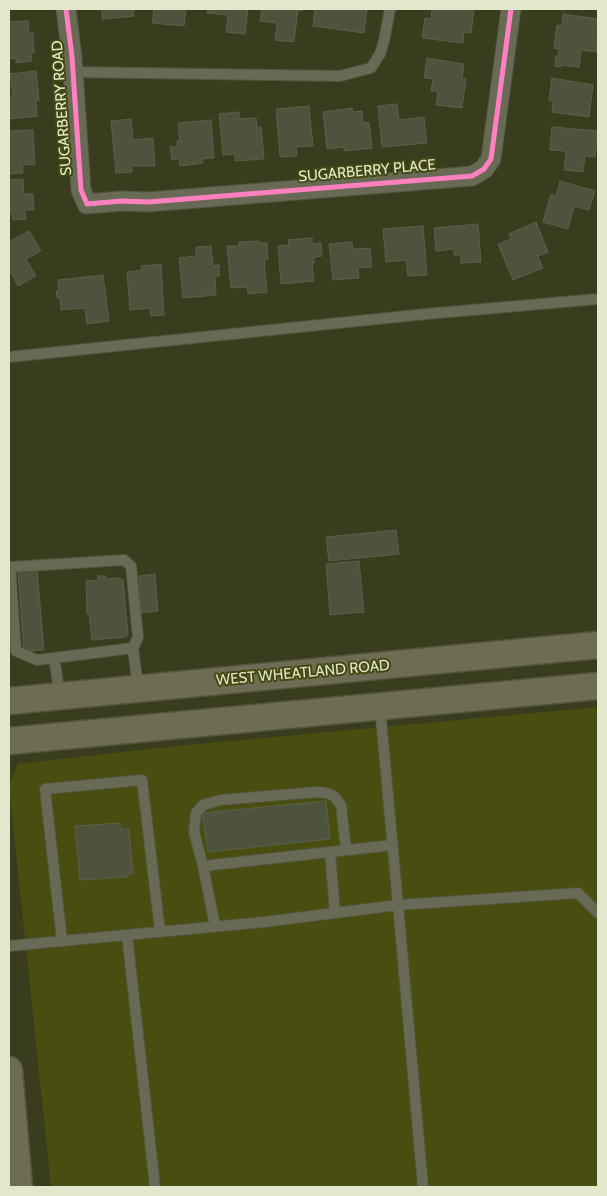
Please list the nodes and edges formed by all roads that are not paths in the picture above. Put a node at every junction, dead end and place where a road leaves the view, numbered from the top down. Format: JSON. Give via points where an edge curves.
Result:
{"nodes":[{"id":1,"x":66,"y":9,"type":"edge"},
{"id":2,"x":390,"y":9,"type":"edge"},
{"id":3,"x":511,"y":9,"type":"edge"},
{"id":4,"x":73,"y":72,"type":"junction"},
{"id":5,"x":87,"y":204,"type":"joint"},
{"id":6,"x":598,"y":299,"type":"edge"},
{"id":7,"x":9,"y":356,"type":"edge"},
{"id":8,"x":9,"y":567,"type":"edge"},
{"id":9,"x":12,"y":637,"type":"edge"},
{"id":10,"x":598,"y":645,"type":"edge"},
{"id":11,"x":133,"y":648,"type":"junction"},
{"id":12,"x":54,"y":658,"type":"junction"},
{"id":13,"x":376,"y":666,"type":"junction"},
{"id":14,"x":598,"y":686,"type":"edge"},
{"id":15,"x":138,"y":688,"type":"junction"},
{"id":16,"x":60,"y":696,"type":"junction"},
{"id":17,"x":9,"y":701,"type":"edge"},
{"id":18,"x":380,"y":706,"type":"junction"},
{"id":19,"x":9,"y":742,"type":"edge"},
{"id":20,"x":392,"y":845,"type":"junction"},
{"id":21,"x":346,"y":850,"type":"junction"},
{"id":22,"x":330,"y":852,"type":"junction"},
{"id":23,"x":203,"y":866,"type":"junction"},
{"id":24,"x":398,"y":905,"type":"junction"},
{"id":25,"x":335,"y":913,"type":"junction"},
{"id":26,"x":598,"y":913,"type":"edge"},
{"id":27,"x":215,"y":926,"type":"junction"},
{"id":28,"x":160,"y":932,"type":"junction"},
{"id":29,"x":127,"y":935,"type":"junction"},
{"id":30,"x":62,"y":941,"type":"junction"},
{"id":31,"x":9,"y":946,"type":"edge"},
{"id":32,"x":9,"y":1070,"type":"edge"},
{"id":33,"x":19,"y":1187,"type":"edge"},
{"id":34,"x":155,"y":1187,"type":"edge"},
{"id":35,"x":423,"y":1187,"type":"edge"}],
"edges":[{"from":1,"to":4,"type":"street","name":"SUGARBERRY ROAD"},
{"from":2,"to":4,"type":"lane","via":[[380,54],[371,68],[340,76]]},
{"from":3,"to":5,"type":"street","name":"SUGARBERRY PLACE","via":[[491,159],[484,169],[472,176]]},
{"from":4,"to":5,"type":"street","name":"SUGARBERRY ROAD","via":[[81,190]]},
{"from":6,"to":7,"type":"lane"},
{"from":8,"to":9,"type":"lane"},
{"from":8,"to":11,"type":"lane","via":[[124,560],[131,566],[138,637]]},
{"from":9,"to":12,"type":"lane","via":[[16,651],[37,660]]},
{"from":10,"to":13,"type":"main road","name":"WEST WHEATLAND ROAD"},
{"from":11,"to":12,"type":"lane"},
{"from":11,"to":15,"type":"lane"},
{"from":12,"to":16,"type":"lane"},
{"from":13,"to":15,"type":"main road","name":"WEST WHEATLAND ROAD"},
{"from":13,"to":18,"type":"main road"},
{"from":14,"to":18,"type":"main road"},
{"from":15,"to":16,"type":"main road","name":"WEST WHEATLAND ROAD"},
{"from":16,"to":17,"type":"main road","name":"WEST WHEATLAND ROAD"},
{"from":18,"to":19,"type":"main road"},
{"from":18,"to":20,"type":"lane"},
{"from":20,"to":21,"type":"lane"},
{"from":20,"to":24,"type":"lane"},
{"from":21,"to":22,"type":"lane"},
{"from":21,"to":23,"type":"lane","via":[[340,805],[334,796],[318,792],[220,800],[203,805],[196,813],[194,832]]},
{"from":22,"to":23,"type":"lane"},
{"from":22,"to":25,"type":"lane"},
{"from":23,"to":27,"type":"lane"},
{"from":24,"to":25,"type":"lane"},
{"from":24,"to":26,"type":"lane","via":[[578,893]]},
{"from":24,"to":35,"type":"lane"},
{"from":25,"to":27,"type":"lane"},
{"from":27,"to":28,"type":"lane"},
{"from":28,"to":29,"type":"lane"},
{"from":28,"to":30,"type":"lane","via":[[142,780],[46,789]]},
{"from":29,"to":30,"type":"lane"},
{"from":29,"to":34,"type":"lane"},
{"from":30,"to":31,"type":"lane"},
{"from":32,"to":33,"type":"main road"}]}
